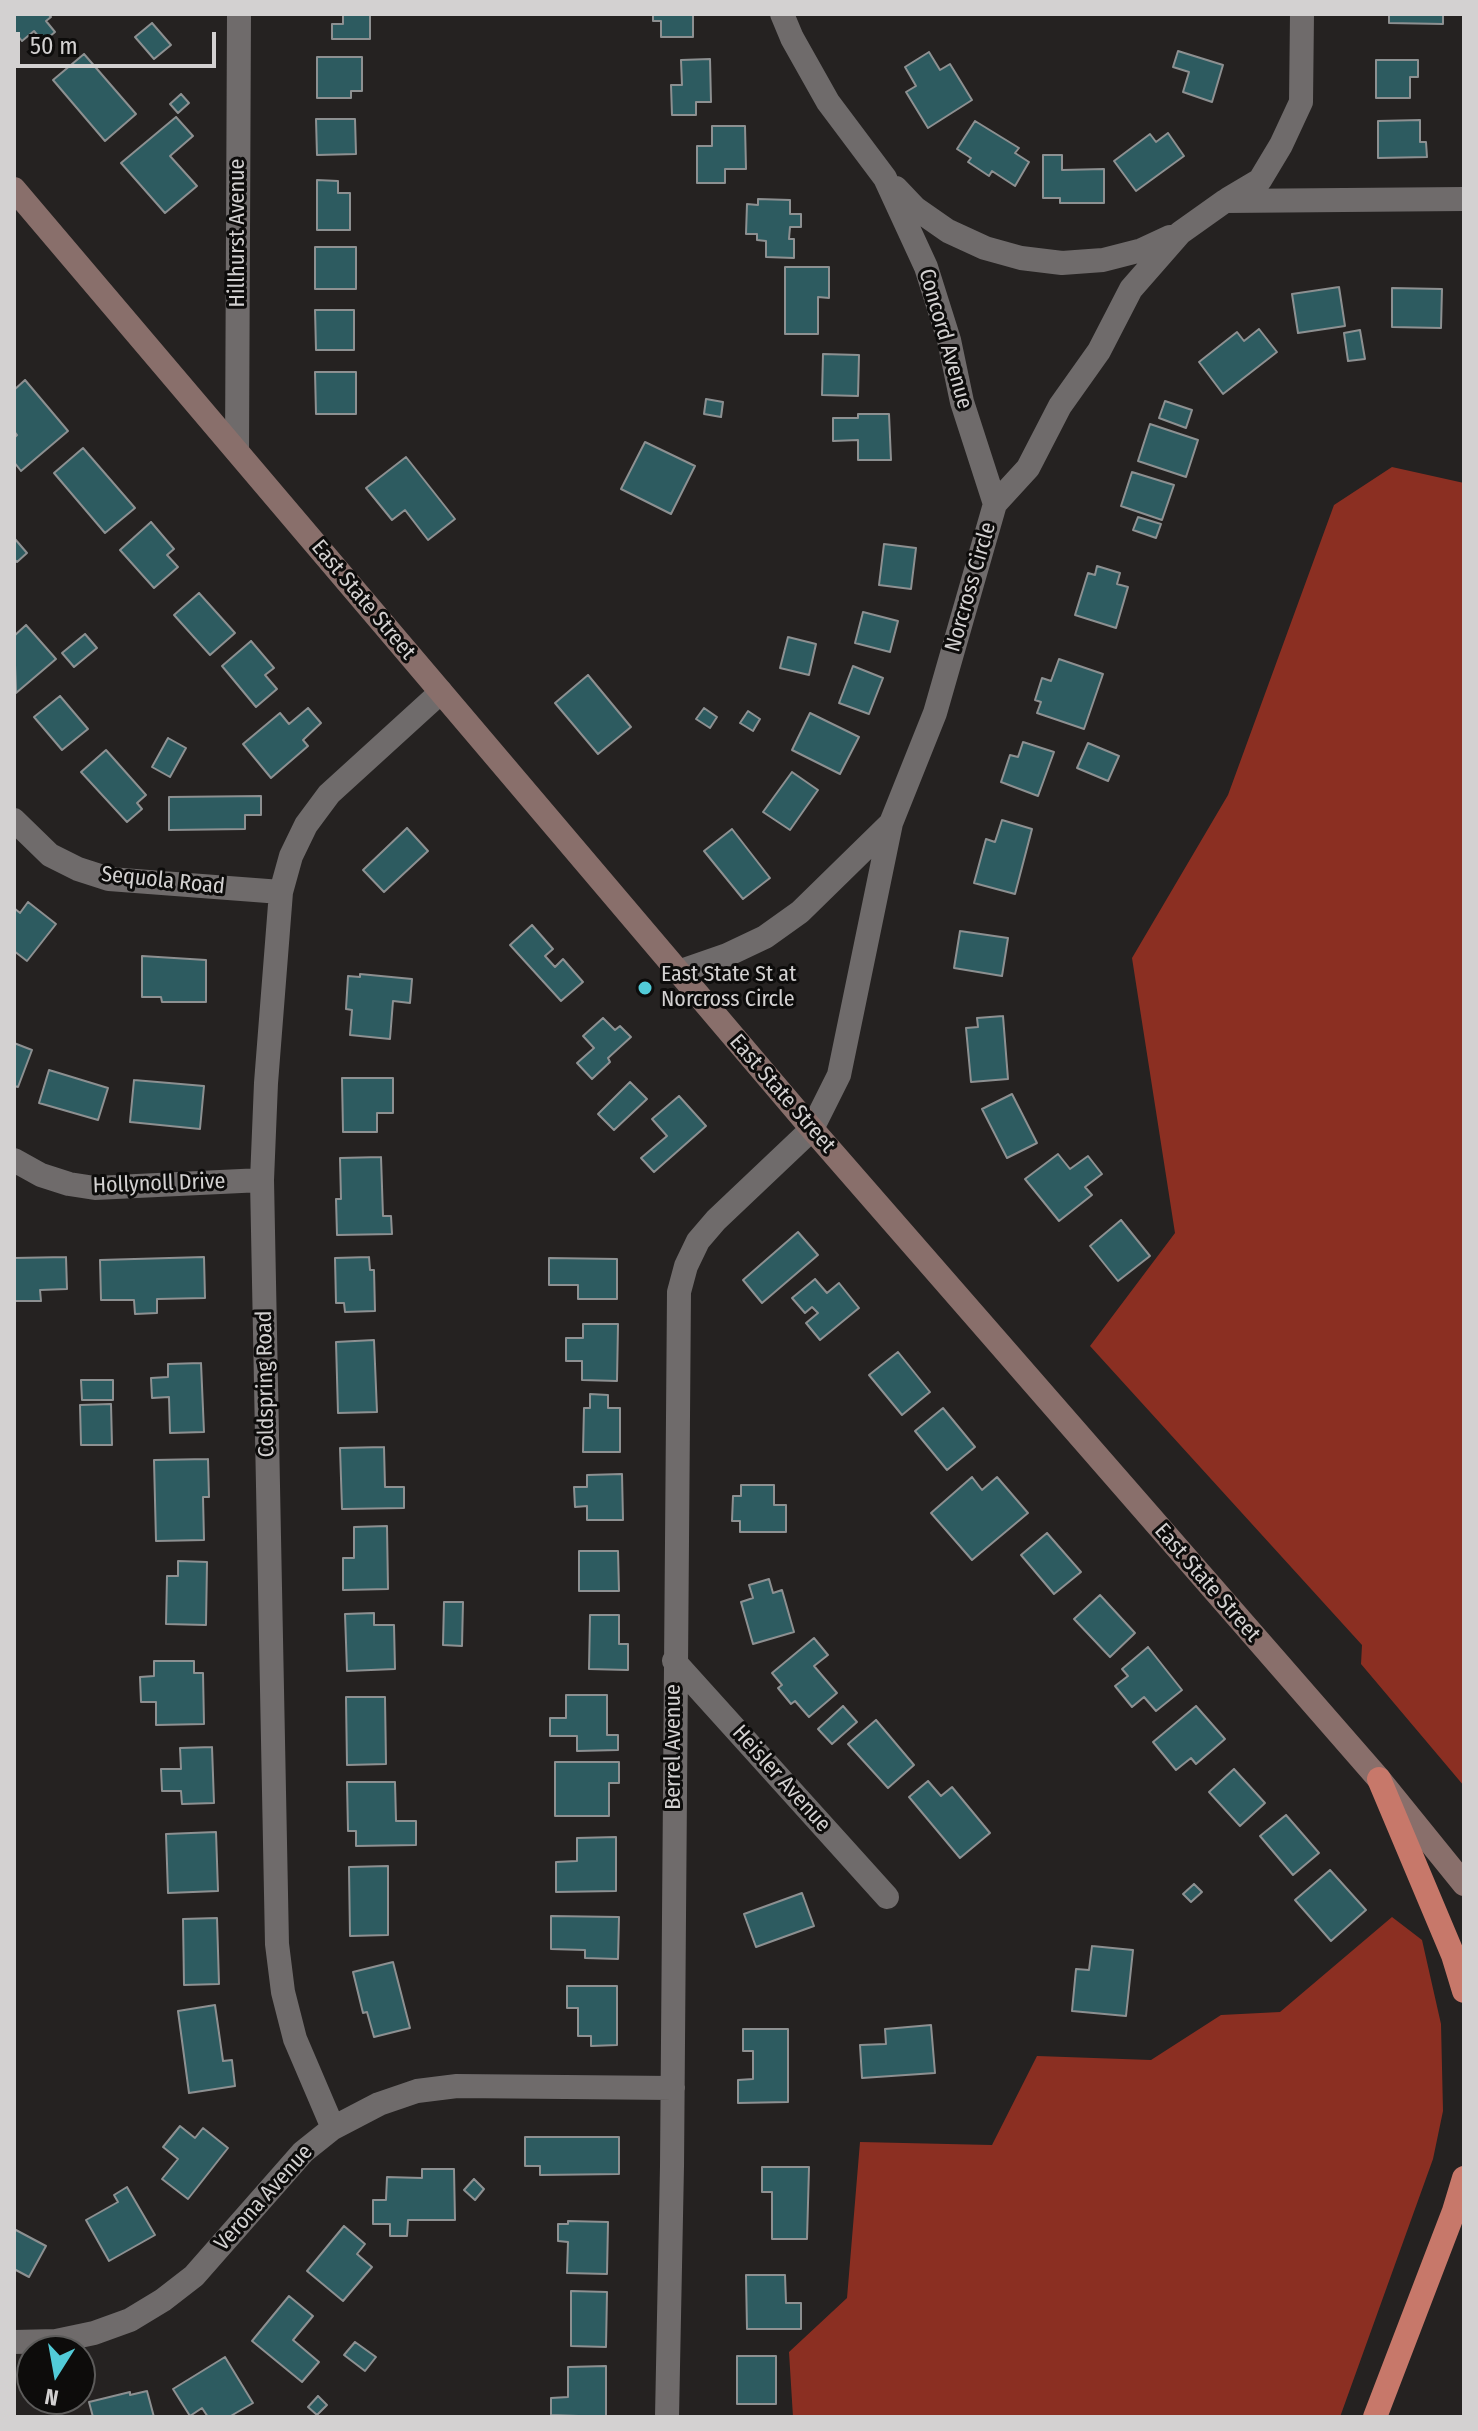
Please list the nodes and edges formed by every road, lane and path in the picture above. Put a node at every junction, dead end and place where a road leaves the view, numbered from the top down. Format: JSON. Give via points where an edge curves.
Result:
{"nodes":[{"id":1,"x":239,"y":14,"type":"edge"},
{"id":2,"x":782,"y":14,"type":"edge"},
{"id":3,"x":1302,"y":14,"type":"edge"},
{"id":4,"x":885,"y":178,"type":"junction"},
{"id":5,"x":14,"y":189,"type":"edge"},
{"id":6,"x":1464,"y":199,"type":"edge"},
{"id":7,"x":1225,"y":201,"type":"junction"},
{"id":8,"x":1180,"y":233,"type":"junction"},
{"id":9,"x":237,"y":451,"type":"junction"},
{"id":10,"x":995,"y":504,"type":"junction"},
{"id":11,"x":441,"y":692,"type":"junction"},
{"id":12,"x":14,"y":820,"type":"edge"},
{"id":13,"x":891,"y":823,"type":"junction"},
{"id":14,"x":281,"y":892,"type":"junction"},
{"id":15,"x":678,"y":972,"type":"junction"},
{"id":16,"x":812,"y":1129,"type":"junction"},
{"id":17,"x":14,"y":1160,"type":"edge"},
{"id":18,"x":262,"y":1180,"type":"junction"},
{"id":19,"x":674,"y":1661,"type":"junction"},
{"id":20,"x":1379,"y":1779,"type":"junction"},
{"id":21,"x":1464,"y":1884,"type":"edge"},
{"id":22,"x":887,"y":1897,"type":"dead end"},
{"id":23,"x":1464,"y":1991,"type":"edge"},
{"id":24,"x":673,"y":2088,"type":"junction"},
{"id":25,"x":333,"y":2128,"type":"junction"},
{"id":26,"x":1464,"y":2178,"type":"edge"},
{"id":27,"x":14,"y":2342,"type":"edge"},
{"id":28,"x":667,"y":2417,"type":"edge"},
{"id":29,"x":1375,"y":2417,"type":"edge"}],
"edges":[{"from":1,"to":9,"type":"street","name":"Hillhurst Avenue"},
{"from":2,"to":4,"type":"street","name":"Concord Avenue","via":[[828,102]]},
{"from":3,"to":7,"type":"street","name":"Norcross Circle","via":[[1301,102],[1260,180]]},
{"from":4,"to":8,"type":"street","name":"Concord Avenue","via":[[948,231],[1021,258],[1103,260]]},
{"from":4,"to":10,"type":"street","name":"Concord Avenue","via":[[926,267]]},
{"from":5,"to":9,"type":"street","name":"East State Street"},
{"from":6,"to":7,"type":"street"},
{"from":7,"to":8,"type":"street","name":"Norcross Circle"},
{"from":8,"to":10,"type":"street","name":"Norcross Circle","via":[[1131,289],[1028,468]]},
{"from":9,"to":11,"type":"street","name":"East State Street"},
{"from":10,"to":13,"type":"street","name":"Norcross Circle","via":[[935,713]]},
{"from":11,"to":14,"type":"street","name":"Coldspring Road","via":[[329,794],[301,835]]},
{"from":11,"to":15,"type":"street","name":"East State Street"},
{"from":12,"to":14,"type":"street","name":"Sequola Road","via":[[50,855],[109,879]]},
{"from":13,"to":15,"type":"street","via":[[800,912],[765,937]]},
{"from":13,"to":16,"type":"street","name":"Norcross Circle","via":[[839,1075]]},
{"from":14,"to":18,"type":"street","name":"Coldspring Road"},
{"from":15,"to":16,"type":"street","name":"East State Street"},
{"from":16,"to":19,"type":"street","name":"Berrel Avenue","via":[[698,1241],[679,1292]]},
{"from":16,"to":20,"type":"street","name":"East State Street"},
{"from":17,"to":18,"type":"street","name":"Hollynoll Drive","via":[[41,1175],[95,1188]]},
{"from":18,"to":25,"type":"street","name":"Coldspring Road","via":[[277,1944],[295,2039]]},
{"from":19,"to":22,"type":"street","name":"Heisler Avenue"},
{"from":19,"to":24,"type":"street","name":"Berrel Avenue"},
{"from":20,"to":21,"type":"street","name":"East State Street"},
{"from":20,"to":23,"type":"highway"},
{"from":24,"to":25,"type":"street","name":"Verona Avenue","via":[[457,2086],[417,2091]]},
{"from":24,"to":28,"type":"street","name":"Berrel Avenue"},
{"from":25,"to":27,"type":"street","name":"Verona Avenue","via":[[303,2152],[194,2276],[163,2300],[94,2333]]},
{"from":26,"to":29,"type":"highway"}]}
